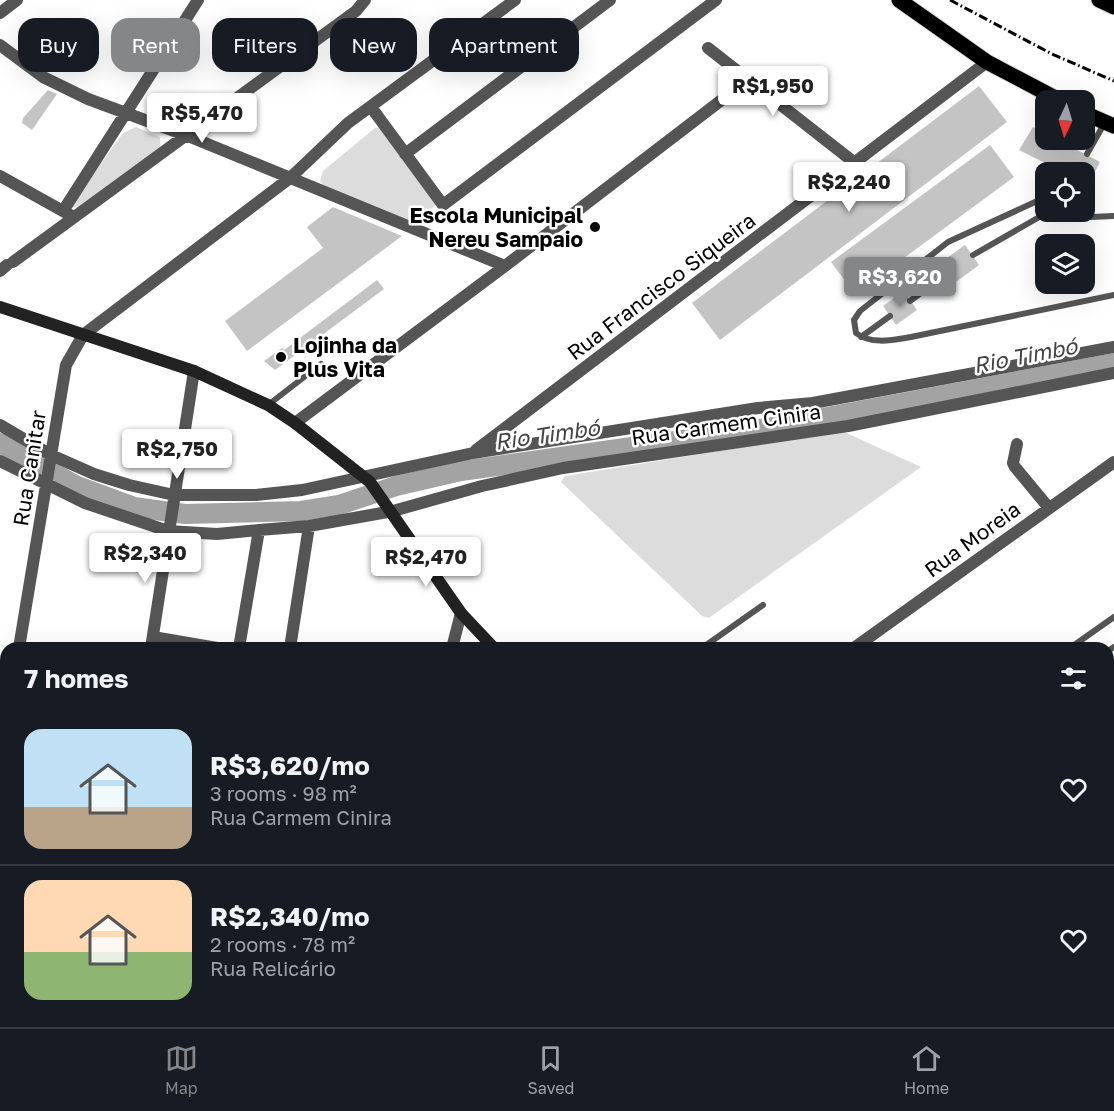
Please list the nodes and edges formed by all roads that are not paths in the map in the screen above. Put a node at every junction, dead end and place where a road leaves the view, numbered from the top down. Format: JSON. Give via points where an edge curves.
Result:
{"nodes":[{"id":1,"x":17,"y":0,"type":"edge"},
{"id":2,"x":198,"y":0,"type":"edge"},
{"id":3,"x":365,"y":0,"type":"edge"},
{"id":4,"x":515,"y":0,"type":"edge"},
{"id":5,"x":610,"y":0,"type":"edge"},
{"id":6,"x":716,"y":0,"type":"edge"},
{"id":7,"x":899,"y":0,"type":"edge"},
{"id":8,"x":1099,"y":0,"type":"edge"},
{"id":9,"x":1114,"y":7,"type":"edge"},
{"id":10,"x":0,"y":13,"type":"edge"},
{"id":11,"x":0,"y":45,"type":"edge"},
{"id":12,"x":708,"y":48,"type":"dead end"},
{"id":13,"x":987,"y":62,"type":"junction"},
{"id":14,"x":750,"y":80,"type":"junction"},
{"id":15,"x":1040,"y":90,"type":"edge"},
{"id":16,"x":371,"y":106,"type":"junction"},
{"id":17,"x":127,"y":115,"type":"junction"},
{"id":18,"x":1095,"y":118,"type":"edge"},
{"id":19,"x":1109,"y":124,"type":"edge"},
{"id":20,"x":188,"y":136,"type":"junction"},
{"id":21,"x":405,"y":154,"type":"junction"},
{"id":22,"x":1087,"y":154,"type":"dead end"},
{"id":23,"x":855,"y":163,"type":"junction"},
{"id":24,"x":0,"y":176,"type":"edge"},
{"id":25,"x":290,"y":178,"type":"junction"},
{"id":26,"x":1035,"y":202,"type":"edge"},
{"id":27,"x":63,"y":211,"type":"junction"},
{"id":28,"x":1114,"y":216,"type":"edge"},
{"id":29,"x":1095,"y":217,"type":"edge"},
{"id":30,"x":75,"y":218,"type":"junction"},
{"id":31,"x":1035,"y":219,"type":"edge"},
{"id":32,"x":973,"y":255,"type":"dead end"},
{"id":33,"x":7,"y":266,"type":"edge"},
{"id":34,"x":506,"y":267,"type":"junction"},
{"id":35,"x":934,"y":283,"type":"dead end"},
{"id":36,"x":1114,"y":295,"type":"edge"},
{"id":37,"x":910,"y":301,"type":"dead end"},
{"id":38,"x":0,"y":307,"type":"edge"},
{"id":39,"x":890,"y":316,"type":"dead end"},
{"id":40,"x":83,"y":335,"type":"junction"},
{"id":41,"x":861,"y":337,"type":"junction"},
{"id":42,"x":1114,"y":347,"type":"edge"},
{"id":43,"x":321,"y":364,"type":"dead end"},
{"id":44,"x":194,"y":371,"type":"junction"},
{"id":45,"x":1114,"y":373,"type":"edge"},
{"id":46,"x":268,"y":405,"type":"junction"},
{"id":47,"x":295,"y":423,"type":"junction"},
{"id":48,"x":0,"y":425,"type":"edge"},
{"id":49,"x":1017,"y":444,"type":"dead end"},
{"id":50,"x":473,"y":453,"type":"junction"},
{"id":51,"x":50,"y":457,"type":"junction"},
{"id":52,"x":0,"y":461,"type":"edge"},
{"id":53,"x":1114,"y":462,"type":"edge"},
{"id":54,"x":366,"y":479,"type":"junction"},
{"id":55,"x":46,"y":483,"type":"junction"},
{"id":56,"x":173,"y":498,"type":"junction"},
{"id":57,"x":390,"y":507,"type":"junction"},
{"id":58,"x":1049,"y":508,"type":"junction"},
{"id":59,"x":309,"y":526,"type":"junction"},
{"id":60,"x":169,"y":527,"type":"junction"},
{"id":61,"x":259,"y":530,"type":"junction"},
{"id":62,"x":763,"y":605,"type":"dead end"},
{"id":63,"x":461,"y":613,"type":"junction"},
{"id":64,"x":1114,"y":617,"type":"edge"},
{"id":65,"x":20,"y":642,"type":"edge"},
{"id":66,"x":152,"y":642,"type":"edge"},
{"id":67,"x":240,"y":642,"type":"edge"},
{"id":68,"x":291,"y":642,"type":"edge"},
{"id":69,"x":454,"y":642,"type":"edge"},
{"id":70,"x":488,"y":642,"type":"edge"},
{"id":71,"x":711,"y":642,"type":"edge"},
{"id":72,"x":862,"y":642,"type":"edge"},
{"id":73,"x":1079,"y":642,"type":"edge"}],
"edges":[{"from":1,"to":10,"type":"street"},
{"from":2,"to":17,"type":"street"},
{"from":3,"to":20,"type":"street","via":[[356,11]]},
{"from":4,"to":16,"type":"street"},
{"from":5,"to":21,"type":"street"},
{"from":6,"to":21,"type":"street","via":[[443,205]]},
{"from":7,"to":13,"type":"main road"},
{"from":8,"to":9,"type":"main road"},
{"from":11,"to":17,"type":"street","via":[[57,85]]},
{"from":12,"to":14,"type":"street"},
{"from":13,"to":15,"type":"main road"},
{"from":13,"to":23,"type":"street","name":"Rua Francisco Siqueira"},
{"from":14,"to":23,"type":"street"},
{"from":14,"to":34,"type":"street"},
{"from":16,"to":21,"type":"street"},
{"from":16,"to":25,"type":"street"},
{"from":17,"to":20,"type":"street"},
{"from":17,"to":27,"type":"street"},
{"from":18,"to":19,"type":"main road"},
{"from":19,"to":22,"type":"lane"},
{"from":20,"to":25,"type":"street"},
{"from":20,"to":30,"type":"street"},
{"from":23,"to":50,"type":"street","name":"Rua Francisco Siqueira"},
{"from":24,"to":27,"type":"street"},
{"from":25,"to":34,"type":"street"},
{"from":25,"to":40,"type":"street"},
{"from":26,"to":41,"type":"lane","via":[[948,242],[860,311],[853,327]]},
{"from":27,"to":30,"type":"street"},
{"from":28,"to":29,"type":"lane"},
{"from":30,"to":33,"type":"street"},
{"from":31,"to":32,"type":"lane"},
{"from":34,"to":47,"type":"street"},
{"from":35,"to":37,"type":"lane"},
{"from":36,"to":41,"type":"lane","via":[[911,338],[885,341]]},
{"from":38,"to":40,"type":"main road"},
{"from":39,"to":41,"type":"lane"},
{"from":40,"to":44,"type":"main road"},
{"from":40,"to":51,"type":"street","name":"Rua Canitar","via":[[66,365]]},
{"from":42,"to":50,"type":"street","name":"Rua Carmem Cinira","via":[[823,401]]},
{"from":43,"to":46,"type":"lane"},
{"from":44,"to":46,"type":"main road"},
{"from":44,"to":56,"type":"street"},
{"from":45,"to":57,"type":"street","name":"Rua Carmem Cinira","via":[[866,423],[563,468]]},
{"from":46,"to":47,"type":"main road"},
{"from":47,"to":54,"type":"main road"},
{"from":48,"to":51,"type":"street","name":"Rua Carmem Cinira"},
{"from":49,"to":58,"type":"street","via":[[1015,467]]},
{"from":50,"to":54,"type":"street","name":"Rua Carmem Cinira"},
{"from":51,"to":55,"type":"street","name":"Rua Canitar"},
{"from":51,"to":56,"type":"street","name":"Rua Carmem Cinira"},
{"from":52,"to":55,"type":"street","name":"Rua Carmem Cinira"},
{"from":53,"to":58,"type":"street","name":"Rua Moreia"},
{"from":54,"to":56,"type":"street","name":"Rua Carmem Cinira","via":[[256,495]]},
{"from":54,"to":57,"type":"main road"},
{"from":55,"to":60,"type":"street","name":"Rua Carmem Cinira","via":[[94,507]]},
{"from":55,"to":65,"type":"street","name":"Rua Canitar"},
{"from":56,"to":60,"type":"street"},
{"from":57,"to":59,"type":"street","name":"Rua Carmem Cinira"},
{"from":57,"to":63,"type":"main road"},
{"from":58,"to":72,"type":"street","name":"Rua Moreia"},
{"from":59,"to":61,"type":"street","name":"Rua Carmem Cinira"},
{"from":59,"to":68,"type":"street"},
{"from":60,"to":61,"type":"street","name":"Rua Carmem Cinira","via":[[217,534]]},
{"from":60,"to":66,"type":"street"},
{"from":61,"to":67,"type":"street"},
{"from":62,"to":71,"type":"lane"},
{"from":63,"to":69,"type":"street"},
{"from":63,"to":70,"type":"main road"},
{"from":64,"to":73,"type":"lane"}]}
